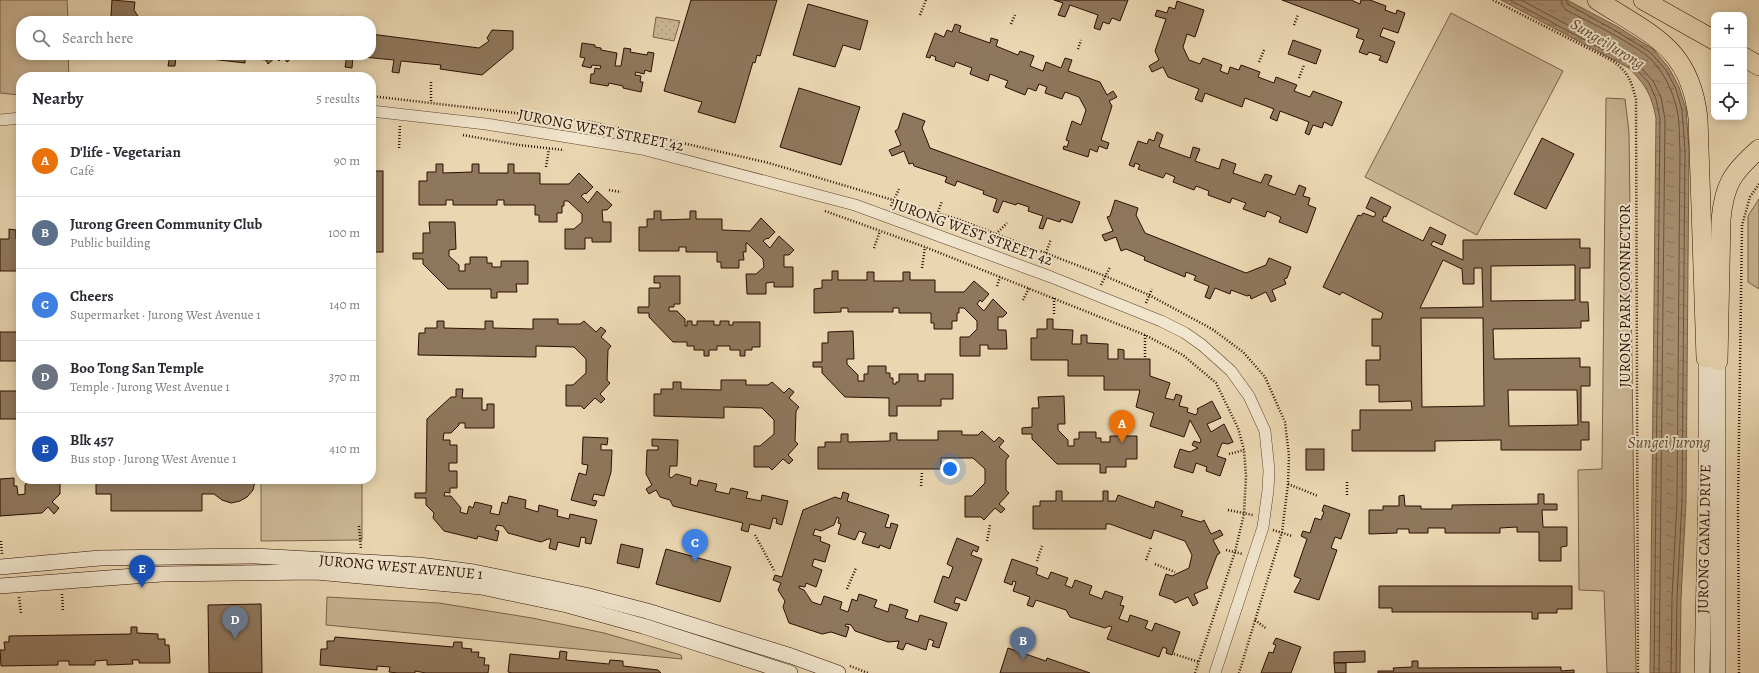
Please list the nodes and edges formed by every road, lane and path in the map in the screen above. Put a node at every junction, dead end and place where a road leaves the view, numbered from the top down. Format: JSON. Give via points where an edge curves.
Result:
{"nodes":[{"id":1,"x":926,"y":0,"type":"edge"},
{"id":2,"x":1493,"y":0,"type":"edge"},
{"id":3,"x":1597,"y":0,"type":"edge"},
{"id":4,"x":1643,"y":0,"type":"edge"},
{"id":5,"x":1015,"y":15,"type":"dead end"},
{"id":6,"x":1298,"y":15,"type":"dead end"},
{"id":7,"x":920,"y":16,"type":"dead end"},
{"id":8,"x":1011,"y":24,"type":"dead end"},
{"id":9,"x":1294,"y":25,"type":"dead end"},
{"id":10,"x":1711,"y":38,"type":"edge"},
{"id":11,"x":1081,"y":40,"type":"dead end"},
{"id":12,"x":1078,"y":49,"type":"dead end"},
{"id":13,"x":1264,"y":50,"type":"dead end"},
{"id":14,"x":1747,"y":59,"type":"edge"},
{"id":15,"x":1259,"y":62,"type":"dead end"},
{"id":16,"x":1304,"y":65,"type":"dead end"},
{"id":17,"x":1759,"y":66,"type":"edge"},
{"id":18,"x":1299,"y":78,"type":"dead end"},
{"id":19,"x":431,"y":82,"type":"dead end"},
{"id":20,"x":376,"y":97,"type":"edge"},
{"id":21,"x":431,"y":103,"type":"junction"},
{"id":22,"x":376,"y":112,"type":"edge"},
{"id":23,"x":16,"y":118,"type":"edge"},
{"id":24,"x":0,"y":120,"type":"edge"},
{"id":25,"x":393,"y":125,"type":"dead end"},
{"id":26,"x":400,"y":126,"type":"junction"},
{"id":27,"x":407,"y":127,"type":"dead end"},
{"id":28,"x":457,"y":134,"type":"dead end"},
{"id":29,"x":399,"y":148,"type":"dead end"},
{"id":30,"x":549,"y":148,"type":"junction"},
{"id":31,"x":1759,"y":149,"type":"edge"},
{"id":32,"x":571,"y":151,"type":"dead end"},
{"id":33,"x":546,"y":167,"type":"dead end"},
{"id":34,"x":1759,"y":184,"type":"edge"},
{"id":35,"x":609,"y":190,"type":"dead end"},
{"id":36,"x":621,"y":192,"type":"dead end"},
{"id":37,"x":822,"y":210,"type":"dead end"},
{"id":38,"x":1007,"y":223,"type":"dead end"},
{"id":39,"x":996,"y":234,"type":"junction"},
{"id":40,"x":1051,"y":239,"type":"dead end"},
{"id":41,"x":1046,"y":253,"type":"junction"},
{"id":42,"x":1110,"y":267,"type":"dead end"},
{"id":43,"x":1105,"y":276,"type":"junction"},
{"id":44,"x":1000,"y":277,"type":"junction"},
{"id":45,"x":997,"y":286,"type":"dead end"},
{"id":46,"x":1029,"y":288,"type":"junction"},
{"id":47,"x":1097,"y":295,"type":"junction"},
{"id":48,"x":1054,"y":298,"type":"junction"},
{"id":49,"x":1023,"y":300,"type":"dead end"},
{"id":50,"x":1054,"y":315,"type":"dead end"},
{"id":51,"x":1145,"y":335,"type":"junction"},
{"id":52,"x":1145,"y":357,"type":"dead end"},
{"id":53,"x":1712,"y":359,"type":"junction"},
{"id":54,"x":1244,"y":450,"type":"junction"},
{"id":55,"x":1229,"y":454,"type":"dead end"},
{"id":56,"x":922,"y":472,"type":"dead end"},
{"id":57,"x":1346,"y":482,"type":"dead end"},
{"id":58,"x":1288,"y":484,"type":"junction"},
{"id":59,"x":921,"y":486,"type":"dead end"},
{"id":60,"x":1318,"y":496,"type":"dead end"},
{"id":61,"x":1346,"y":496,"type":"dead end"},
{"id":62,"x":1228,"y":510,"type":"dead end"},
{"id":63,"x":1239,"y":512,"type":"dead end"},
{"id":64,"x":990,"y":525,"type":"dead end"},
{"id":65,"x":359,"y":526,"type":"dead end"},
{"id":66,"x":1263,"y":527,"type":"junction"},
{"id":67,"x":1282,"y":532,"type":"junction"},
{"id":68,"x":755,"y":535,"type":"dead end"},
{"id":69,"x":1292,"y":536,"type":"dead end"},
{"id":70,"x":987,"y":541,"type":"dead end"},
{"id":71,"x":1042,"y":546,"type":"dead end"},
{"id":72,"x":1151,"y":547,"type":"dead end"},
{"id":73,"x":1226,"y":550,"type":"dead end"},
{"id":74,"x":1235,"y":552,"type":"junction"},
{"id":75,"x":361,"y":553,"type":"dead end"},
{"id":76,"x":1253,"y":556,"type":"junction"},
{"id":77,"x":1146,"y":560,"type":"dead end"},
{"id":78,"x":1037,"y":561,"type":"dead end"},
{"id":79,"x":1155,"y":564,"type":"dead end"},
{"id":80,"x":0,"y":567,"type":"edge"},
{"id":81,"x":856,"y":568,"type":"dead end"},
{"id":82,"x":775,"y":572,"type":"dead end"},
{"id":83,"x":1175,"y":572,"type":"dead end"},
{"id":84,"x":0,"y":586,"type":"edge"},
{"id":85,"x":847,"y":589,"type":"dead end"},
{"id":86,"x":62,"y":595,"type":"dead end"},
{"id":87,"x":63,"y":611,"type":"dead end"},
{"id":88,"x":1255,"y":620,"type":"junction"},
{"id":89,"x":1267,"y":629,"type":"dead end"},
{"id":90,"x":1174,"y":654,"type":"dead end"},
{"id":91,"x":1198,"y":662,"type":"junction"},
{"id":92,"x":790,"y":673,"type":"edge"},
{"id":93,"x":838,"y":673,"type":"edge"},
{"id":94,"x":1195,"y":673,"type":"edge"},
{"id":95,"x":1215,"y":673,"type":"edge"},
{"id":96,"x":1239,"y":673,"type":"edge"},
{"id":97,"x":1638,"y":673,"type":"edge"},
{"id":98,"x":1702,"y":673,"type":"edge"},
{"id":99,"x":1718,"y":673,"type":"edge"},
{"id":100,"x":1739,"y":673,"type":"edge"}],
"edges":[{"from":1,"to":7,"type":"path"},
{"from":2,"to":97,"type":"path","name":"JURONG PARK CONNECTOR","via":[[1613,61],[1625,70],[1636,99]]},
{"from":3,"to":53,"type":"highway","via":[[1668,47],[1682,65],[1692,86],[1698,118]]},
{"from":4,"to":10,"type":"highway"},
{"from":5,"to":8,"type":"path"},
{"from":6,"to":9,"type":"path"},
{"from":11,"to":12,"type":"path"},
{"from":13,"to":15,"type":"path"},
{"from":14,"to":17,"type":"highway"},
{"from":16,"to":18,"type":"path"},
{"from":19,"to":21,"type":"path"},
{"from":20,"to":21,"type":"path"},
{"from":21,"to":39,"type":"path","via":[[592,122],[666,138],[776,165],[960,220]]},
{"from":22,"to":47,"type":"street","name":"JURONG WEST STREET 42","via":[[486,124],[649,151],[855,205]]},
{"from":23,"to":24,"type":"street"},
{"from":25,"to":26,"type":"path"},
{"from":26,"to":27,"type":"path"},
{"from":26,"to":29,"type":"path"},
{"from":28,"to":30,"type":"path"},
{"from":30,"to":32,"type":"path"},
{"from":30,"to":33,"type":"path"},
{"from":31,"to":53,"type":"highway","via":[[1735,173],[1724,200]]},
{"from":34,"to":100,"type":"path","via":[[1750,197],[1742,225],[1738,505]]},
{"from":35,"to":36,"type":"path"},
{"from":37,"to":44,"type":"path"},
{"from":38,"to":39,"type":"path"},
{"from":39,"to":41,"type":"path"},
{"from":40,"to":41,"type":"path"},
{"from":41,"to":43,"type":"path"},
{"from":42,"to":43,"type":"path"},
{"from":43,"to":47,"type":"path"},
{"from":43,"to":58,"type":"path","via":[[1149,295],[1205,326],[1243,352],[1265,377],[1285,422],[1289,456]]},
{"from":44,"to":45,"type":"path"},
{"from":44,"to":46,"type":"path"},
{"from":46,"to":48,"type":"path"},
{"from":46,"to":49,"type":"path"},
{"from":47,"to":66,"type":"street","name":"JURONG WEST STREET 42","via":[[1185,333],[1222,362],[1236,377],[1249,396],[1265,432],[1269,470]]},
{"from":48,"to":50,"type":"path"},
{"from":48,"to":51,"type":"path"},
{"from":51,"to":52,"type":"path"},
{"from":51,"to":54,"type":"path","via":[[1183,355],[1216,383],[1238,428]]},
{"from":53,"to":98,"type":"street","name":"JURONG CANAL DRIVE"},
{"from":53,"to":99,"type":"street","name":"JURONG CANAL DRIVE"},
{"from":54,"to":55,"type":"path"},
{"from":54,"to":74,"type":"path","via":[[1244,514]]},
{"from":56,"to":59,"type":"path"},
{"from":57,"to":61,"type":"path"},
{"from":58,"to":60,"type":"path"},
{"from":58,"to":67,"type":"path"},
{"from":62,"to":63,"type":"path"},
{"from":64,"to":70,"type":"path"},
{"from":65,"to":75,"type":"path"},
{"from":66,"to":67,"type":"path"},
{"from":66,"to":76,"type":"street","name":"JURONG WEST STREET 42"},
{"from":67,"to":69,"type":"path"},
{"from":67,"to":88,"type":"path"},
{"from":68,"to":82,"type":"path"},
{"from":71,"to":78,"type":"path"},
{"from":72,"to":77,"type":"path"},
{"from":73,"to":74,"type":"path"},
{"from":74,"to":76,"type":"path"},
{"from":74,"to":91,"type":"path"},
{"from":76,"to":95,"type":"street","name":"JURONG WEST STREET 42"},
{"from":79,"to":83,"type":"path"},
{"from":80,"to":93,"type":"street","name":"JURONG WEST AVENUE 1","via":[[100,558],[254,556],[419,565],[474,572],[585,595],[718,632]]},
{"from":81,"to":85,"type":"path"},
{"from":84,"to":92,"type":"street","name":"JURONG WEST AVENUE 1","via":[[162,574],[285,572],[316,572],[466,585],[567,605],[643,626]]},
{"from":86,"to":87,"type":"path"},
{"from":88,"to":89,"type":"path"},
{"from":88,"to":96,"type":"path"},
{"from":90,"to":91,"type":"path"},
{"from":91,"to":94,"type":"path"}]}
